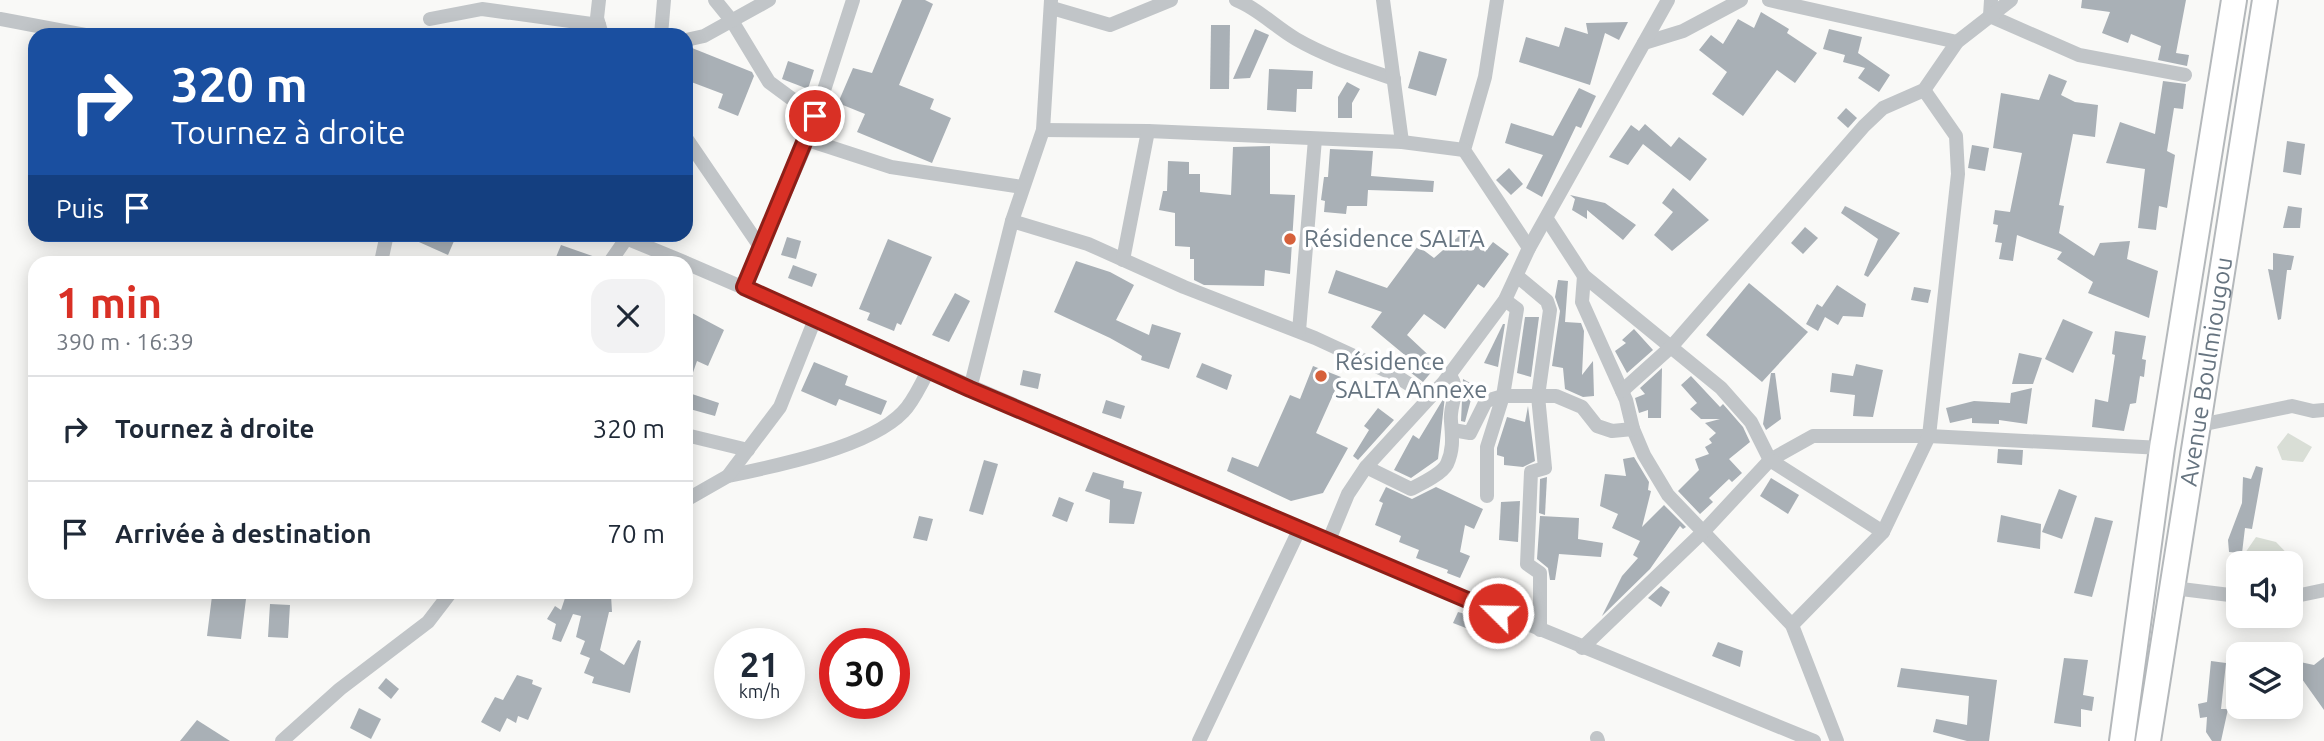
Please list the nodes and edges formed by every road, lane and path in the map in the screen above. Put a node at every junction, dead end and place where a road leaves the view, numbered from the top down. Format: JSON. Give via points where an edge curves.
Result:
{"nodes":[{"id":1,"x":599,"y":0,"type":"edge"},
{"id":2,"x":664,"y":0,"type":"edge"},
{"id":3,"x":715,"y":0,"type":"edge"},
{"id":4,"x":769,"y":0,"type":"edge"},
{"id":5,"x":853,"y":0,"type":"edge"},
{"id":6,"x":1171,"y":0,"type":"edge"},
{"id":7,"x":1236,"y":0,"type":"edge"},
{"id":8,"x":1383,"y":0,"type":"edge"},
{"id":9,"x":1497,"y":0,"type":"edge"},
{"id":10,"x":1668,"y":0,"type":"edge"},
{"id":11,"x":1741,"y":0,"type":"edge"},
{"id":12,"x":1769,"y":0,"type":"edge"},
{"id":13,"x":1991,"y":0,"type":"edge"},
{"id":14,"x":2011,"y":0,"type":"edge"},
{"id":15,"x":2234,"y":0,"type":"edge"},
{"id":16,"x":2265,"y":0,"type":"edge"},
{"id":17,"x":1052,"y":4,"type":"edge"},
{"id":18,"x":480,"y":5,"type":"edge"},
{"id":19,"x":1990,"y":16,"type":"junction"},
{"id":20,"x":0,"y":19,"type":"edge"},
{"id":21,"x":430,"y":19,"type":"dead end"},
{"id":22,"x":732,"y":21,"type":"junction"},
{"id":23,"x":48,"y":28,"type":"edge"},
{"id":24,"x":587,"y":28,"type":"edge"},
{"id":25,"x":601,"y":28,"type":"edge"},
{"id":26,"x":662,"y":28,"type":"edge"},
{"id":27,"x":693,"y":38,"type":"edge"},
{"id":28,"x":1957,"y":42,"type":"junction"},
{"id":29,"x":1644,"y":43,"type":"junction"},
{"id":30,"x":2185,"y":75,"type":"dead end"},
{"id":31,"x":1394,"y":79,"type":"junction"},
{"id":32,"x":1924,"y":90,"type":"junction"},
{"id":33,"x":815,"y":116,"type":"junction"},
{"id":34,"x":1043,"y":130,"type":"junction"},
{"id":35,"x":1148,"y":131,"type":"junction"},
{"id":36,"x":808,"y":139,"type":"junction"},
{"id":37,"x":1315,"y":139,"type":"junction"},
{"id":38,"x":1402,"y":142,"type":"junction"},
{"id":39,"x":693,"y":148,"type":"edge"},
{"id":40,"x":1464,"y":150,"type":"junction"},
{"id":41,"x":1022,"y":187,"type":"junction"},
{"id":42,"x":1547,"y":219,"type":"junction"},
{"id":43,"x":1012,"y":221,"type":"junction"},
{"id":44,"x":626,"y":242,"type":"edge"},
{"id":45,"x":638,"y":242,"type":"edge"},
{"id":46,"x":761,"y":247,"type":"junction"},
{"id":47,"x":1529,"y":248,"type":"junction"},
{"id":48,"x":615,"y":256,"type":"edge"},
{"id":49,"x":669,"y":256,"type":"edge"},
{"id":50,"x":1123,"y":260,"type":"junction"},
{"id":51,"x":693,"y":266,"type":"edge"},
{"id":52,"x":1517,"y":276,"type":"junction"},
{"id":53,"x":1584,"y":276,"type":"junction"},
{"id":54,"x":744,"y":287,"type":"junction"},
{"id":55,"x":1505,"y":300,"type":"junction"},
{"id":56,"x":814,"y":319,"type":"junction"},
{"id":57,"x":1298,"y":331,"type":"junction"},
{"id":58,"x":1672,"y":346,"type":"junction"},
{"id":59,"x":929,"y":370,"type":"junction"},
{"id":60,"x":1449,"y":374,"type":"junction"},
{"id":61,"x":970,"y":389,"type":"junction"},
{"id":62,"x":1622,"y":391,"type":"junction"},
{"id":63,"x":1503,"y":396,"type":"junction"},
{"id":64,"x":1538,"y":396,"type":"junction"},
{"id":65,"x":1429,"y":397,"type":"junction"},
{"id":66,"x":2324,"y":410,"type":"edge"},
{"id":67,"x":2200,"y":425,"type":"junction"},
{"id":68,"x":1633,"y":429,"type":"junction"},
{"id":69,"x":1454,"y":430,"type":"junction"},
{"id":70,"x":1929,"y":436,"type":"junction"},
{"id":71,"x":693,"y":437,"type":"edge"},
{"id":72,"x":2162,"y":448,"type":"junction"},
{"id":73,"x":748,"y":450,"type":"junction"},
{"id":74,"x":1770,"y":460,"type":"junction"},
{"id":75,"x":1366,"y":467,"type":"junction"},
{"id":76,"x":728,"y":476,"type":"junction"},
{"id":77,"x":693,"y":496,"type":"edge"},
{"id":78,"x":1487,"y":496,"type":"dead end"},
{"id":79,"x":1300,"y":528,"type":"junction"},
{"id":80,"x":1704,"y":531,"type":"junction"},
{"id":81,"x":1883,"y":532,"type":"junction"},
{"id":82,"x":1329,"y":540,"type":"junction"},
{"id":83,"x":2173,"y":588,"type":"junction"},
{"id":84,"x":2324,"y":590,"type":"edge"},
{"id":85,"x":2303,"y":594,"type":"edge"},
{"id":86,"x":2226,"y":595,"type":"edge"},
{"id":87,"x":446,"y":599,"type":"edge"},
{"id":88,"x":1792,"y":625,"type":"junction"},
{"id":89,"x":1540,"y":630,"type":"junction"},
{"id":90,"x":1581,"y":648,"type":"junction"},
{"id":91,"x":282,"y":741,"type":"edge"},
{"id":92,"x":1199,"y":741,"type":"edge"},
{"id":93,"x":1814,"y":741,"type":"edge"},
{"id":94,"x":1837,"y":741,"type":"edge"},
{"id":95,"x":2122,"y":741,"type":"edge"},
{"id":96,"x":2148,"y":741,"type":"edge"}],
"edges":[{"from":1,"to":25,"type":"street"},
{"from":2,"to":26,"type":"street"},
{"from":3,"to":22,"type":"street"},
{"from":4,"to":22,"type":"street"},
{"from":5,"to":33,"type":"street"},
{"from":6,"to":17,"type":"street","via":[[1110,25]]},
{"from":7,"to":31,"type":"street","via":[[1328,56]]},
{"from":8,"to":31,"type":"street"},
{"from":9,"to":40,"type":"street","via":[[1485,77]]},
{"from":10,"to":29,"type":"street"},
{"from":11,"to":29,"type":"street","via":[[1683,32]]},
{"from":12,"to":28,"type":"street"},
{"from":13,"to":19,"type":"street"},
{"from":14,"to":19,"type":"street"},
{"from":15,"to":72,"type":"highway","name":"Avenue Boulmiougou"},
{"from":16,"to":67,"type":"highway","name":"Avenue Boulmiougou"},
{"from":17,"to":34,"type":"street"},
{"from":18,"to":21,"type":"street"},
{"from":18,"to":24,"type":"street"},
{"from":19,"to":28,"type":"street"},
{"from":19,"to":30,"type":"street","via":[[2079,55]]},
{"from":20,"to":23,"type":"street"},
{"from":22,"to":27,"type":"street"},
{"from":22,"to":33,"type":"street","via":[[769,82]]},
{"from":28,"to":32,"type":"street"},
{"from":29,"to":42,"type":"street"},
{"from":31,"to":38,"type":"street"},
{"from":32,"to":58,"type":"street","via":[[1883,108],[1864,126]]},
{"from":32,"to":70,"type":"street","via":[[1956,136],[1958,174]]},
{"from":33,"to":36,"type":"street"},
{"from":34,"to":35,"type":"street"},
{"from":34,"to":41,"type":"street"},
{"from":35,"to":37,"type":"street"},
{"from":35,"to":50,"type":"street"},
{"from":36,"to":41,"type":"street","via":[[891,167]]},
{"from":36,"to":46,"type":"street"},
{"from":37,"to":38,"type":"street"},
{"from":37,"to":57,"type":"street"},
{"from":38,"to":40,"type":"street"},
{"from":39,"to":46,"type":"street"},
{"from":40,"to":47,"type":"street"},
{"from":41,"to":43,"type":"street"},
{"from":42,"to":47,"type":"street"},
{"from":42,"to":53,"type":"street"},
{"from":43,"to":50,"type":"street"},
{"from":43,"to":61,"type":"street"},
{"from":44,"to":48,"type":"street"},
{"from":45,"to":49,"type":"street"},
{"from":46,"to":54,"type":"street"},
{"from":47,"to":52,"type":"street"},
{"from":50,"to":57,"type":"street"},
{"from":51,"to":54,"type":"street"},
{"from":52,"to":55,"type":"street"},
{"from":52,"to":64,"type":"street","via":[[1550,305]]},
{"from":53,"to":58,"type":"street"},
{"from":53,"to":62,"type":"street","via":[[1582,302]]},
{"from":54,"to":56,"type":"street"},
{"from":55,"to":60,"type":"street"},
{"from":55,"to":63,"type":"street","via":[[1517,309]]},
{"from":56,"to":59,"type":"street"},
{"from":56,"to":73,"type":"street","via":[[780,407]]},
{"from":57,"to":65,"type":"street","via":[[1393,374]]},
{"from":58,"to":62,"type":"street"},
{"from":58,"to":74,"type":"street","via":[[1721,388],[1751,422]]},
{"from":59,"to":61,"type":"street"},
{"from":59,"to":76,"type":"street","via":[[903,412],[874,432],[801,461]]},
{"from":60,"to":65,"type":"street"},
{"from":60,"to":69,"type":"street","via":[[1456,395]]},
{"from":61,"to":79,"type":"street"},
{"from":62,"to":68,"type":"street"},
{"from":63,"to":64,"type":"street"},
{"from":63,"to":69,"type":"street","via":[[1486,401],[1470,432]]},
{"from":63,"to":78,"type":"street","via":[[1488,447]]},
{"from":64,"to":68,"type":"street","via":[[1556,396],[1582,407],[1597,426],[1612,431]]},
{"from":64,"to":89,"type":"street","via":[[1545,468],[1530,473],[1527,564],[1540,573]]},
{"from":65,"to":75,"type":"street"},
{"from":66,"to":67,"type":"street","via":[[2292,406]]},
{"from":67,"to":83,"type":"highway","name":"Avenue Boulmiougou"},
{"from":68,"to":80,"type":"street","via":[[1668,495]]},
{"from":69,"to":75,"type":"street","via":[[1446,465],[1414,488]]},
{"from":70,"to":72,"type":"street"},
{"from":70,"to":74,"type":"street","via":[[1813,436]]},
{"from":70,"to":81,"type":"street"},
{"from":71,"to":73,"type":"street"},
{"from":72,"to":95,"type":"highway","name":"Avenue Boulmiougou"},
{"from":73,"to":76,"type":"street"},
{"from":74,"to":80,"type":"street"},
{"from":74,"to":81,"type":"street"},
{"from":75,"to":82,"type":"street","via":[[1348,494]]},
{"from":76,"to":77,"type":"street"},
{"from":79,"to":82,"type":"street"},
{"from":79,"to":92,"type":"street"},
{"from":80,"to":88,"type":"street"},
{"from":80,"to":90,"type":"street"},
{"from":81,"to":88,"type":"street"},
{"from":82,"to":89,"type":"street"},
{"from":83,"to":86,"type":"street"},
{"from":83,"to":96,"type":"highway","name":"Avenue Boulmiougou"},
{"from":84,"to":85,"type":"street"},
{"from":87,"to":91,"type":"street","via":[[428,622],[340,689]]},
{"from":88,"to":94,"type":"street"},
{"from":89,"to":90,"type":"street"},
{"from":90,"to":93,"type":"street"}]}
